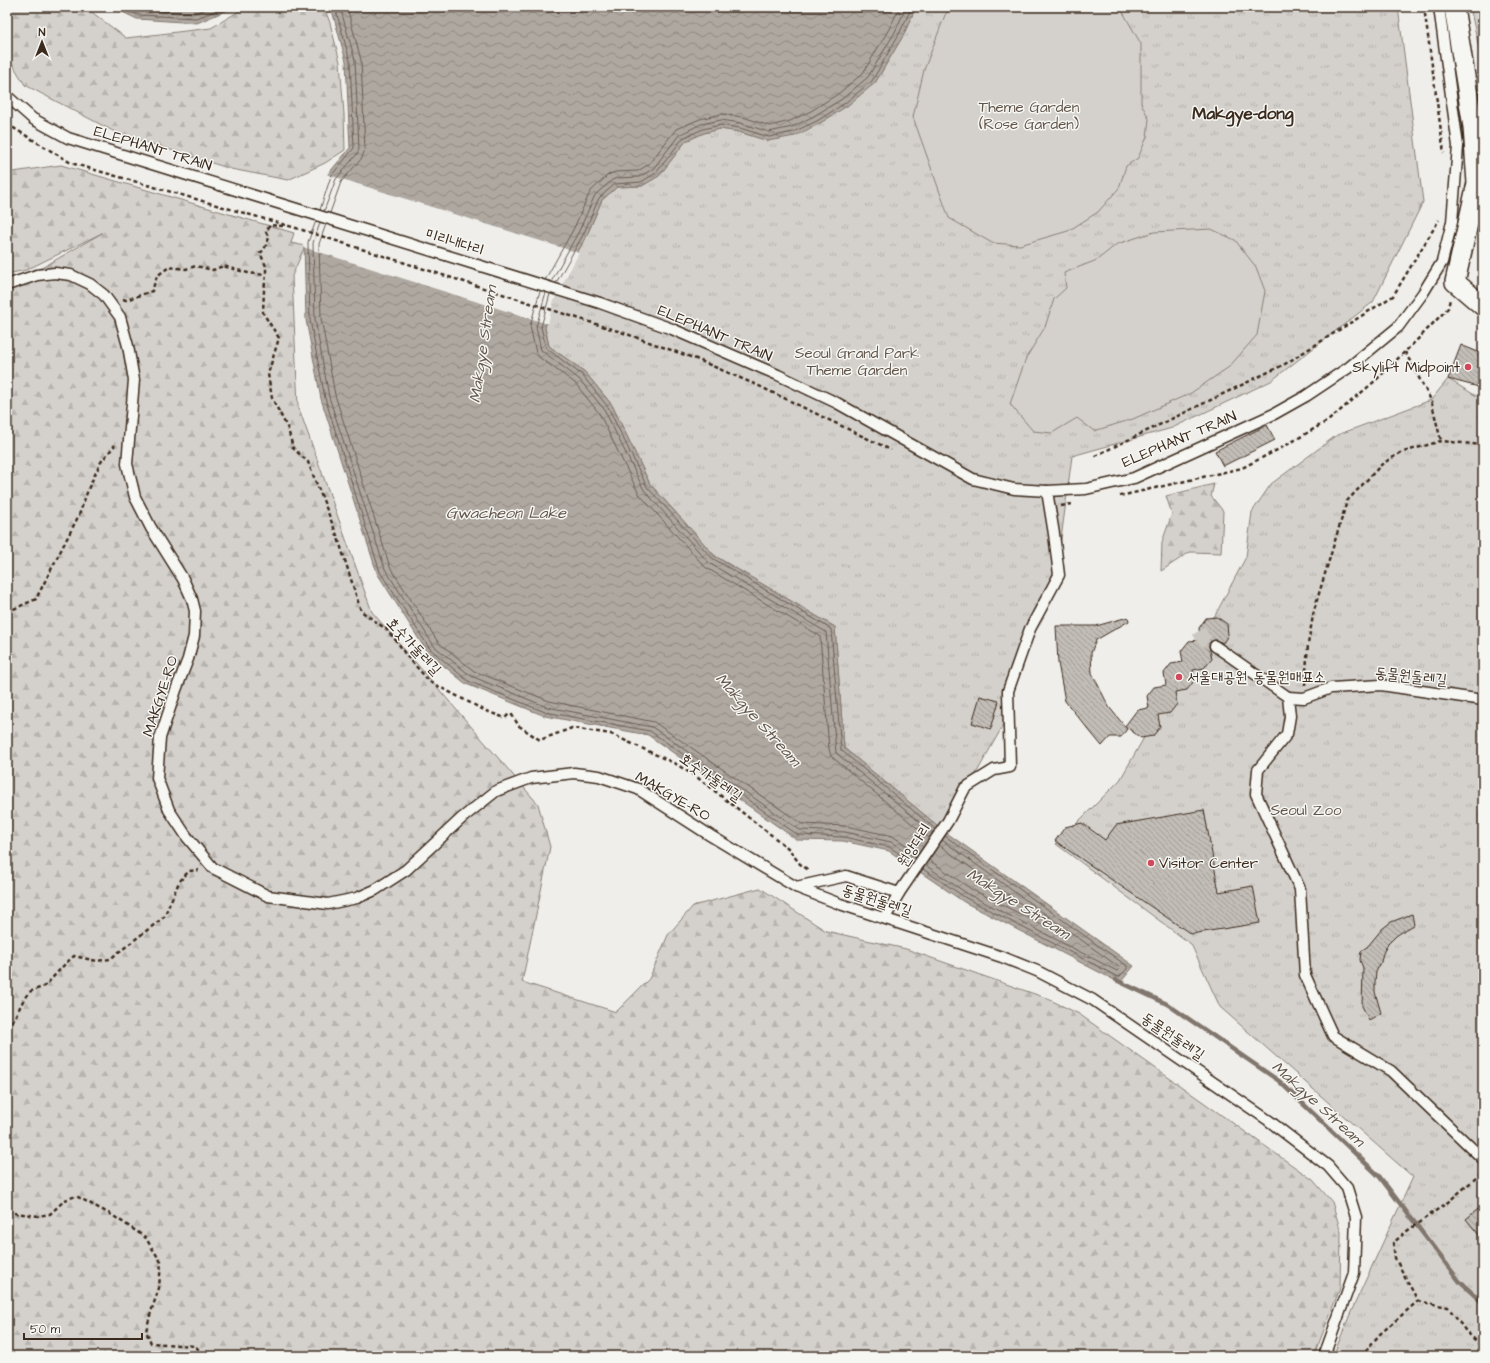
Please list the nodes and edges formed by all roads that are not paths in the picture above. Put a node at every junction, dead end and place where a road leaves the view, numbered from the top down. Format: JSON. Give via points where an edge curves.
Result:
{"nodes":[{"id":1,"x":1439,"y":7,"type":"edge"},
{"id":2,"x":1454,"y":7,"type":"edge"},
{"id":3,"x":7,"y":96,"type":"edge"},
{"id":4,"x":301,"y":210,"type":"joint"},
{"id":5,"x":7,"y":285,"type":"edge"},
{"id":6,"x":600,"y":303,"type":"joint"},
{"id":7,"x":1483,"y":306,"type":"edge"},
{"id":8,"x":1047,"y":491,"type":"junction"},
{"id":9,"x":1215,"y":646,"type":"tunnel mouth"},
{"id":10,"x":1288,"y":697,"type":"junction"},
{"id":11,"x":1483,"y":700,"type":"edge"},
{"id":12,"x":796,"y":887,"type":"junction"},
{"id":13,"x":899,"y":894,"type":"junction"},
{"id":14,"x":885,"y":918,"type":"junction"},
{"id":15,"x":1483,"y":1159,"type":"edge"},
{"id":16,"x":1324,"y":1356,"type":"edge"}],
"edges":[{"from":1,"to":8,"type":"lane","name":"ELEPHANT TRAIN","via":[[1458,146],[1452,222],[1442,262],[1398,327],[1348,368],[1274,414],[1134,478],[1086,489]]},
{"from":2,"to":7,"type":"street","via":[[1473,127],[1477,183],[1455,282]]},
{"from":3,"to":4,"type":"lane","name":"ELEPHANT TRAIN","via":[[33,119],[68,138]]},
{"from":4,"to":6,"type":"lane","name":"미리내다리"},
{"from":5,"to":12,"type":"lane","name":"MAKGYE-RO","via":[[37,275],[71,275],[90,284],[120,318],[134,380],[127,464],[135,497],[182,579],[192,598],[195,611],[194,636],[188,658],[160,738],[157,778],[169,810],[186,837],[213,868],[268,896],[328,904],[357,898],[406,870],[462,818],[496,791],[531,778],[574,774],[600,776],[638,790]]},
{"from":6,"to":8,"type":"lane","name":"ELEPHANT TRAIN","via":[[672,329],[778,375],[837,403],[973,479],[1014,489]]},
{"from":8,"to":13,"type":"lane","name":"원앙다리","via":[[1059,575],[1030,629],[1008,691],[1010,767],[994,770],[965,788],[948,821]]},
{"from":9,"to":10,"type":"lane"},
{"from":10,"to":11,"type":"lane","name":"동물원둘레길","via":[[1304,698],[1331,688],[1381,685]]},
{"from":10,"to":15,"type":"lane","via":[[1290,716],[1287,734],[1258,770],[1256,794],[1300,889],[1305,975],[1333,1036],[1391,1071]]},
{"from":12,"to":13,"type":"lane","via":[[846,876]]},
{"from":12,"to":14,"type":"lane","name":"동물원둘레길"},
{"from":13,"to":14,"type":"lane","name":"원앙다리"},
{"from":14,"to":16,"type":"lane","name":"동물원둘레길","via":[[1002,957],[1037,971],[1094,1000],[1268,1120],[1328,1166],[1347,1188],[1356,1217],[1354,1273]]}]}
